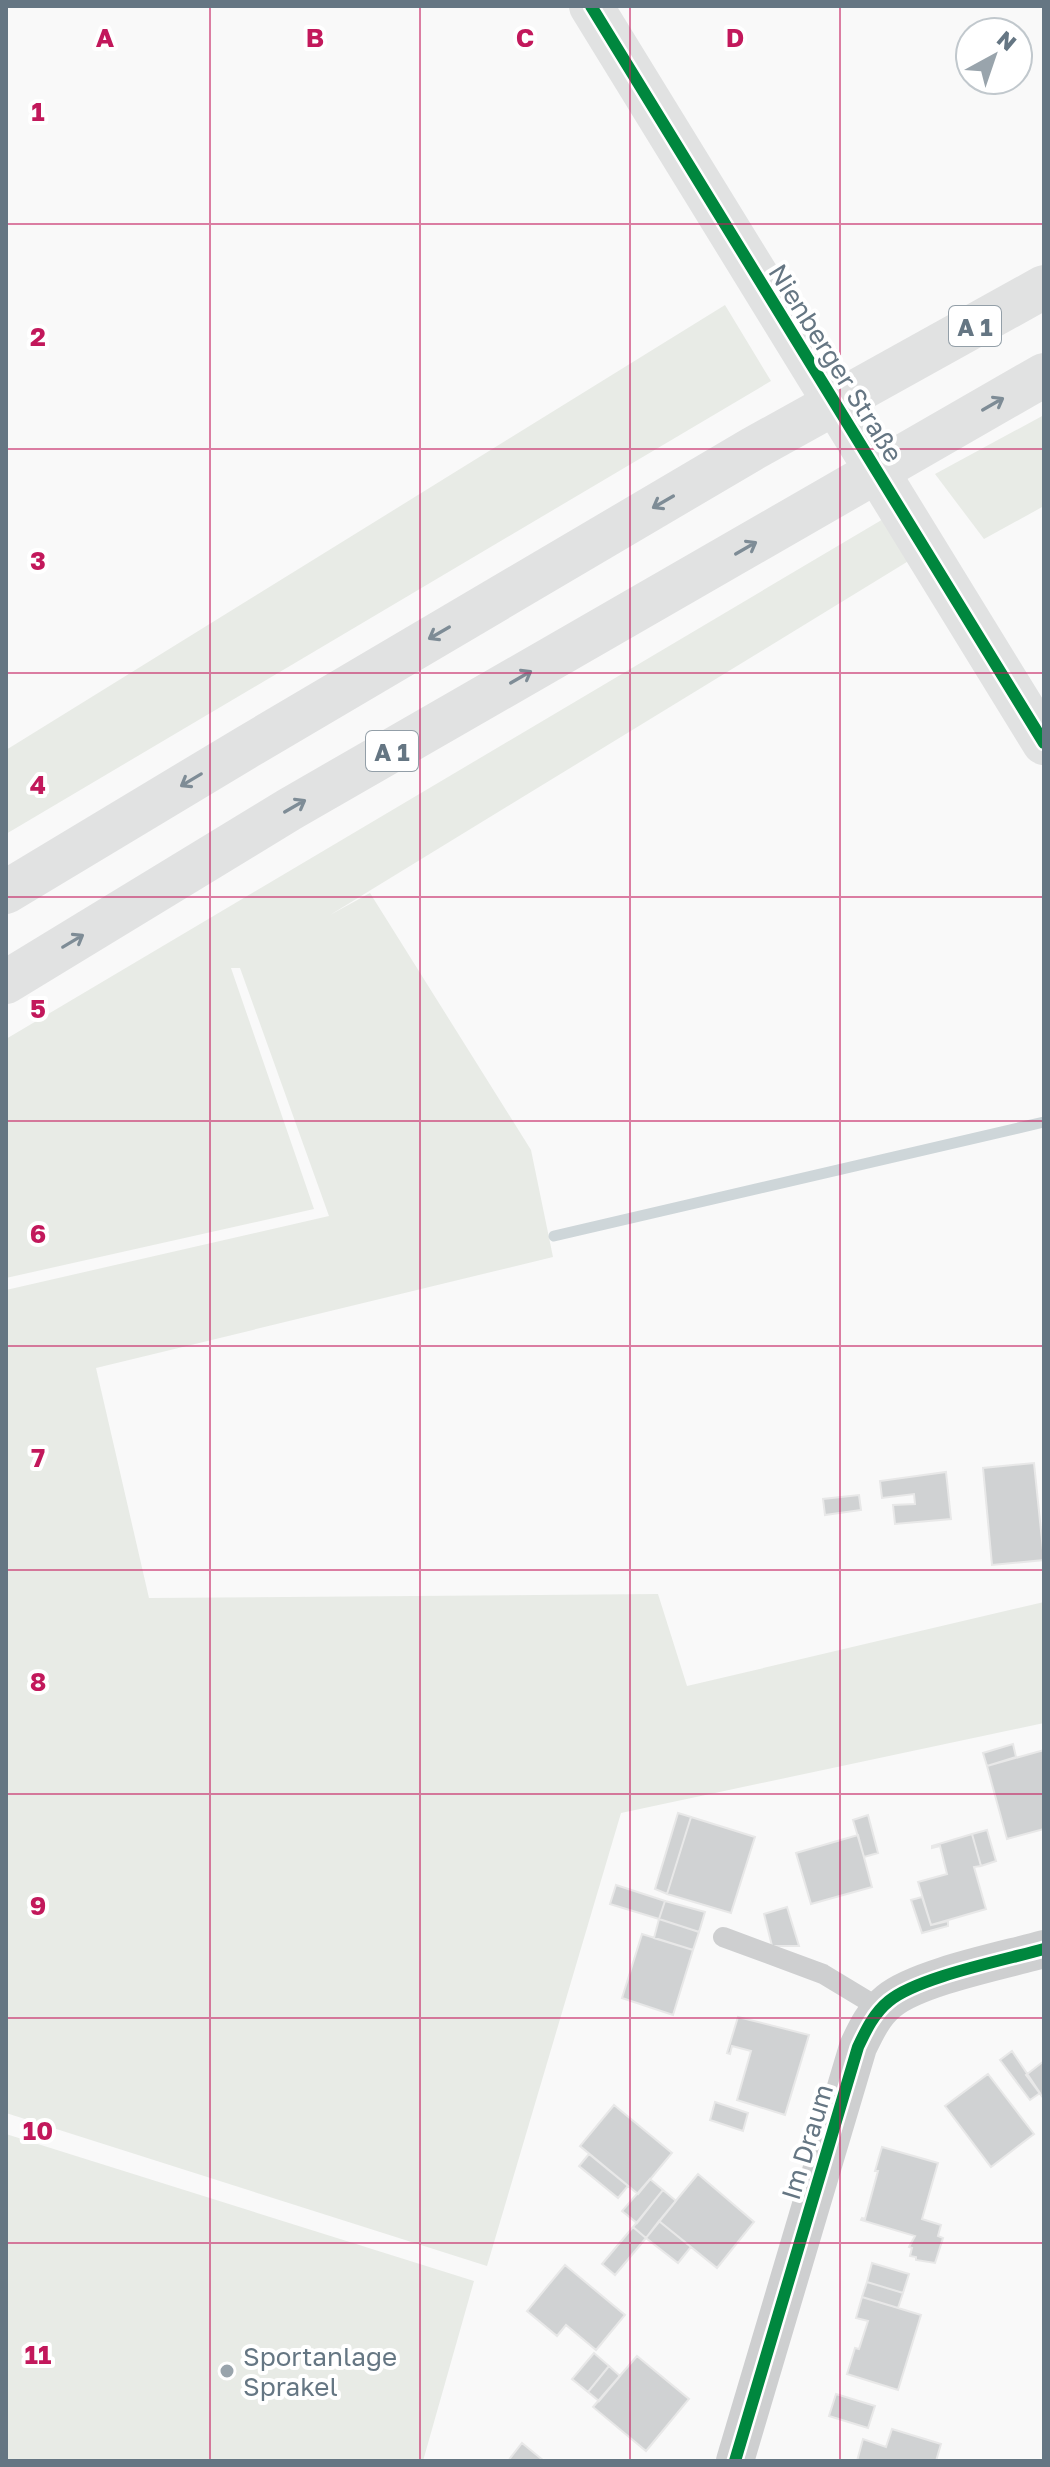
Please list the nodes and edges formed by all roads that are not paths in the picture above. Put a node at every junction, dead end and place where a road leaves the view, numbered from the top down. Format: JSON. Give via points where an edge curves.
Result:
{"nodes":[{"id":1,"x":591,"y":6,"type":"edge"},
{"id":2,"x":1044,"y":287,"type":"edge"},
{"id":3,"x":1044,"y":375,"type":"edge"},
{"id":4,"x":1044,"y":743,"type":"edge"},
{"id":5,"x":6,"y":892,"type":"edge"},
{"id":6,"x":6,"y":982,"type":"edge"},
{"id":7,"x":723,"y":1937,"type":"dead end"},
{"id":8,"x":1044,"y":1949,"type":"edge"},
{"id":9,"x":881,"y":2009,"type":"junction"},
{"id":10,"x":735,"y":2461,"type":"edge"}],
"edges":[{"from":1,"to":4,"type":"main road","name":"Nienberger Straße"},
{"from":2,"to":5,"type":"main road","number":"A 1","one_way":true,"via":[[754,448]]},
{"from":6,"to":3,"type":"main road","number":"A 1","one_way":true,"via":[[290,809]]},
{"from":7,"to":9,"type":"lane","via":[[823,1974]]},
{"from":8,"to":9,"type":"street","name":"Im Draum","via":[[926,1982]]},
{"from":9,"to":10,"type":"street","name":"Im Draum","via":[[858,2047]]}]}
